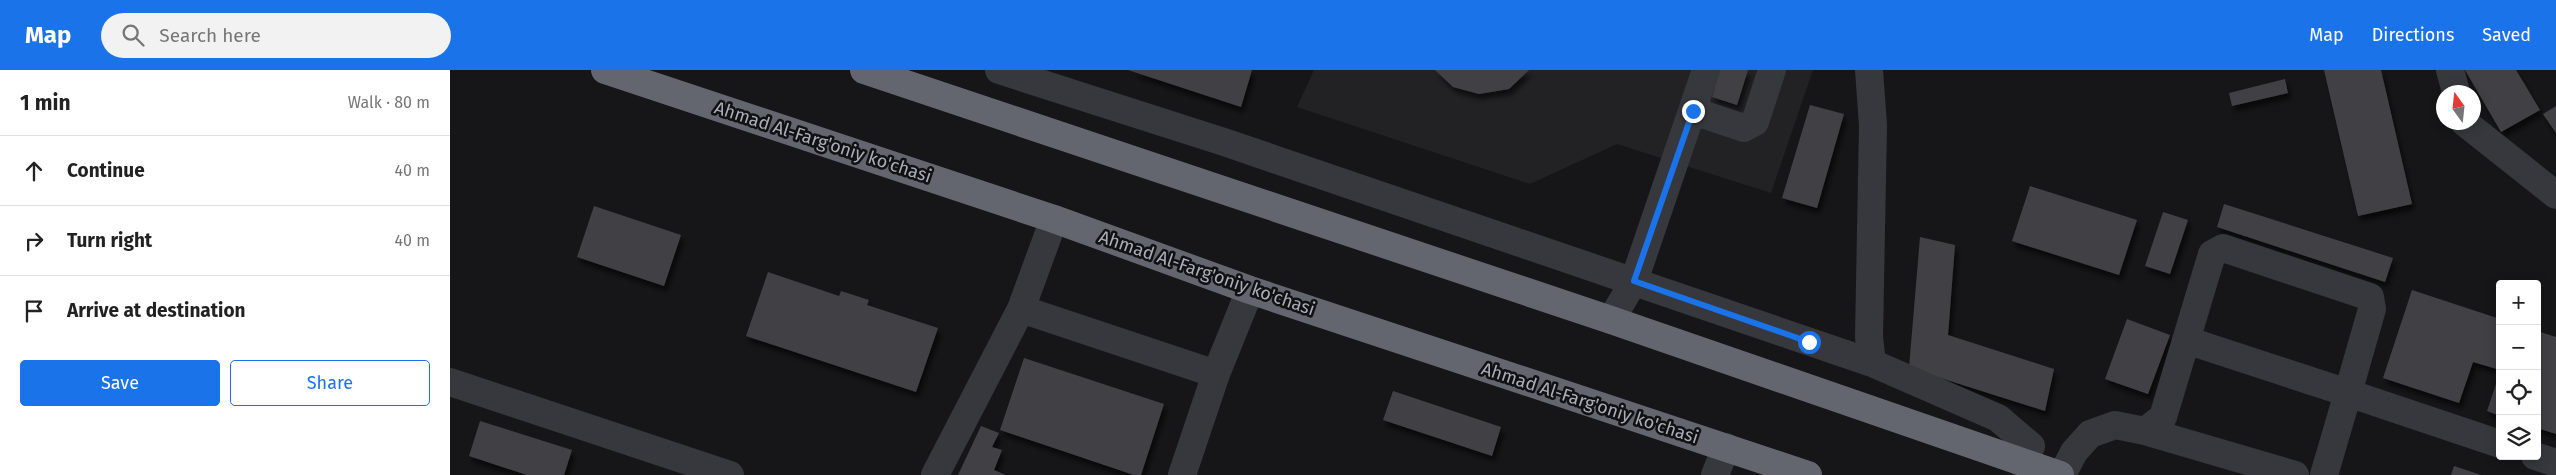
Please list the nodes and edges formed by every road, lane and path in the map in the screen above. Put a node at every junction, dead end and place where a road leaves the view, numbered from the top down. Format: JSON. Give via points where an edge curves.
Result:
{"nodes":[{"id":1,"x":605,"y":70,"type":"edge"},
{"id":2,"x":999,"y":70,"type":"edge"},
{"id":3,"x":1706,"y":70,"type":"edge"},
{"id":4,"x":1772,"y":70,"type":"edge"},
{"id":5,"x":1869,"y":70,"type":"edge"},
{"id":6,"x":2450,"y":70,"type":"edge"},
{"id":7,"x":872,"y":71,"type":"edge"},
{"id":8,"x":2454,"y":85,"type":"edge"},
{"id":9,"x":1693,"y":111,"type":"junction"},
{"id":10,"x":2475,"y":130,"type":"edge"},
{"id":11,"x":2553,"y":188,"type":"edge"},
{"id":12,"x":1054,"y":219,"type":"junction"},
{"id":13,"x":1634,"y":281,"type":"junction"},
{"id":14,"x":1250,"y":290,"type":"junction"},
{"id":15,"x":1021,"y":309,"type":"junction"},
{"id":16,"x":1611,"y":320,"type":"junction"},
{"id":17,"x":2186,"y":340,"type":"junction"},
{"id":18,"x":1872,"y":363,"type":"junction"},
{"id":19,"x":1216,"y":374,"type":"junction"},
{"id":20,"x":450,"y":382,"type":"edge"},
{"id":21,"x":2348,"y":393,"type":"junction"},
{"id":22,"x":2145,"y":431,"type":"junction"},
{"id":23,"x":2496,"y":443,"type":"edge"},
{"id":24,"x":1726,"y":448,"type":"junction"},
{"id":25,"x":2541,"y":458,"type":"edge"},
{"id":26,"x":2018,"y":460,"type":"junction"},
{"id":27,"x":2556,"y":463,"type":"edge"},
{"id":28,"x":730,"y":475,"type":"edge"},
{"id":29,"x":935,"y":475,"type":"edge"},
{"id":30,"x":1182,"y":475,"type":"edge"},
{"id":31,"x":1715,"y":475,"type":"edge"},
{"id":32,"x":1808,"y":475,"type":"edge"},
{"id":33,"x":2061,"y":475,"type":"edge"},
{"id":34,"x":2295,"y":475,"type":"edge"},
{"id":35,"x":2324,"y":475,"type":"edge"}],
"edges":[{"from":1,"to":12,"type":"highway","name":"Ahmad Al-Farg'oniy ko'chasi"},
{"from":2,"to":13,"type":"street","via":[[1224,142]]},
{"from":3,"to":9,"type":"street"},
{"from":4,"to":9,"type":"street","via":[[1755,122],[1744,128]]},
{"from":5,"to":18,"type":"street","via":[[1873,126],[1869,337]]},
{"from":6,"to":8,"type":"street"},
{"from":7,"to":16,"type":"highway"},
{"from":9,"to":13,"type":"street"},
{"from":10,"to":11,"type":"street"},
{"from":12,"to":14,"type":"highway","name":"Ahmad Al-Farg'oniy ko'chasi"},
{"from":12,"to":15,"type":"street"},
{"from":13,"to":16,"type":"street"},
{"from":13,"to":18,"type":"street"},
{"from":14,"to":19,"type":"street"},
{"from":14,"to":24,"type":"highway","name":"Ahmad Al-Farg'oniy ko'chasi"},
{"from":15,"to":19,"type":"street"},
{"from":15,"to":29,"type":"street"},
{"from":16,"to":26,"type":"highway"},
{"from":17,"to":21,"type":"street"},
{"from":17,"to":21,"type":"street","via":[[2212,254],[2223,248],[2370,297],[2372,309]]},
{"from":17,"to":22,"type":"street","via":[[2163,417]]},
{"from":18,"to":26,"type":"street","via":[[1998,418],[2031,446]]},
{"from":19,"to":30,"type":"street"},
{"from":20,"to":28,"type":"street"},
{"from":21,"to":23,"type":"street"},
{"from":21,"to":35,"type":"street"},
{"from":22,"to":33,"type":"street","via":[[2115,425],[2090,434],[2074,452]]},
{"from":22,"to":34,"type":"street"},
{"from":24,"to":31,"type":"street"},
{"from":24,"to":32,"type":"highway","name":"Ahmad Al-Farg'oniy ko'chasi"},
{"from":25,"to":27,"type":"street"},
{"from":26,"to":33,"type":"highway"}]}
